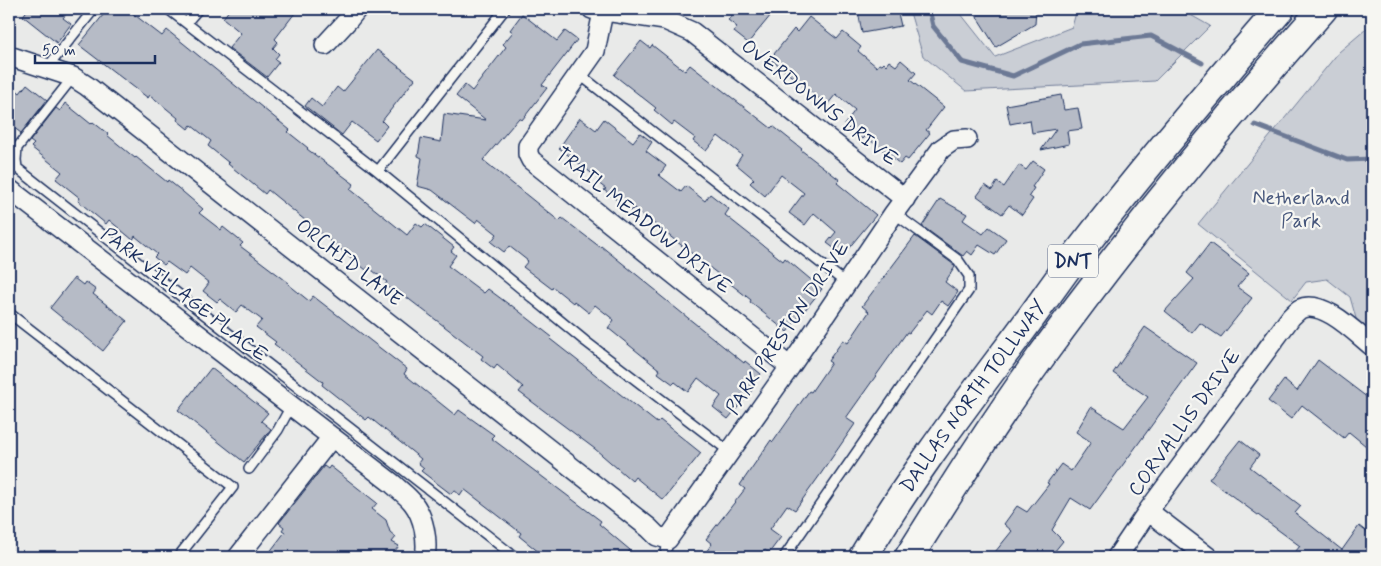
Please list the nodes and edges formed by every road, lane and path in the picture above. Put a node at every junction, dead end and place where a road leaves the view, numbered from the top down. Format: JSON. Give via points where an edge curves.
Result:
{"nodes":[{"id":1,"x":94,"y":9,"type":"edge"},
{"id":2,"x":168,"y":9,"type":"edge"},
{"id":3,"x":198,"y":9,"type":"edge"},
{"id":4,"x":357,"y":9,"type":"edge"},
{"id":5,"x":505,"y":9,"type":"edge"},
{"id":6,"x":1280,"y":9,"type":"edge"},
{"id":7,"x":1323,"y":9,"type":"edge"},
{"id":8,"x":597,"y":10,"type":"edge"},
{"id":9,"x":187,"y":22,"type":"junction"},
{"id":10,"x":325,"y":45,"type":"dead end"},
{"id":11,"x":9,"y":56,"type":"edge"},
{"id":12,"x":47,"y":69,"type":"junction"},
{"id":13,"x":579,"y":74,"type":"junction"},
{"id":14,"x":73,"y":77,"type":"junction"},
{"id":15,"x":968,"y":139,"type":"dead end"},
{"id":16,"x":378,"y":171,"type":"junction"},
{"id":17,"x":9,"y":189,"type":"edge"},
{"id":18,"x":899,"y":206,"type":"junction"},
{"id":19,"x":846,"y":284,"type":"junction"},
{"id":20,"x":9,"y":313,"type":"edge"},
{"id":21,"x":1372,"y":346,"type":"edge"},
{"id":22,"x":790,"y":367,"type":"junction"},
{"id":23,"x":291,"y":406,"type":"junction"},
{"id":24,"x":332,"y":437,"type":"junction"},
{"id":25,"x":730,"y":452,"type":"junction"},
{"id":26,"x":249,"y":469,"type":"dead end"},
{"id":27,"x":1148,"y":511,"type":"junction"},
{"id":28,"x":882,"y":525,"type":"junction"},
{"id":29,"x":668,"y":539,"type":"junction"},
{"id":30,"x":428,"y":556,"type":"edge"},
{"id":31,"x":178,"y":557,"type":"edge"},
{"id":32,"x":238,"y":557,"type":"edge"},
{"id":33,"x":515,"y":557,"type":"edge"},
{"id":34,"x":663,"y":557,"type":"edge"},
{"id":35,"x":784,"y":557,"type":"edge"},
{"id":36,"x":858,"y":557,"type":"edge"},
{"id":37,"x":863,"y":557,"type":"edge"},
{"id":38,"x":908,"y":557,"type":"edge"},
{"id":39,"x":1117,"y":557,"type":"edge"},
{"id":40,"x":1208,"y":557,"type":"edge"}],
"edges":[{"from":1,"to":12,"type":"lane"},
{"from":2,"to":9,"type":"lane"},
{"from":3,"to":9,"type":"lane"},
{"from":4,"to":10,"type":"street"},
{"from":5,"to":16,"type":"lane"},
{"from":6,"to":28,"type":"highway","name":"DALLAS NORTH TOLLWAY","number":"DNT","via":[[1074,258],[966,403]]},
{"from":7,"to":38,"type":"highway","name":"DALLAS NORTH TOLLWAY","number":"DNT","via":[[1249,92],[1106,268],[1038,360]]},
{"from":8,"to":13,"type":"street","name":"TRAIL MEADOW DRIVE","via":[[595,51]]},
{"from":8,"to":18,"type":"street","name":"OVERDOWNS DRIVE","via":[[665,20],[692,32]]},
{"from":9,"to":16,"type":"lane"},
{"from":11,"to":12,"type":"street","name":"ORCHID LANE"},
{"from":12,"to":14,"type":"street","name":"ORCHID LANE"},
{"from":13,"to":19,"type":"lane"},
{"from":13,"to":22,"type":"street","name":"TRAIL MEADOW DRIVE","via":[[528,146],[531,160]]},
{"from":14,"to":29,"type":"street","name":"ORCHID LANE","via":[[657,536]]},
{"from":14,"to":33,"type":"lane","via":[[17,148],[17,168]]},
{"from":15,"to":18,"type":"street","name":"PARK PRESTON DRIVE","via":[[954,140],[941,149]]},
{"from":16,"to":25,"type":"lane","via":[[585,341]]},
{"from":17,"to":23,"type":"street","name":"PARK VILLAGE PLACE"},
{"from":18,"to":19,"type":"street","name":"PARK PRESTON DRIVE"},
{"from":18,"to":35,"type":"lane","via":[[958,260],[969,276],[969,290]]},
{"from":19,"to":22,"type":"street","name":"PARK PRESTON DRIVE"},
{"from":20,"to":31,"type":"lane","via":[[233,487]]},
{"from":21,"to":27,"type":"street","name":"CORVALLIS DRIVE","via":[[1330,312],[1301,308],[1291,317]]},
{"from":22,"to":25,"type":"street","name":"PARK PRESTON DRIVE"},
{"from":23,"to":24,"type":"street","name":"PARK VILLAGE PLACE"},
{"from":23,"to":26,"type":"lane"},
{"from":24,"to":30,"type":"street","name":"PARK VILLAGE PLACE","via":[[414,504],[424,529]]},
{"from":24,"to":32,"type":"street"},
{"from":25,"to":29,"type":"street","name":"PARK PRESTON DRIVE"},
{"from":27,"to":39,"type":"street","name":"CORVALLIS DRIVE"},
{"from":27,"to":40,"type":"street"},
{"from":28,"to":36,"type":"highway"},
{"from":28,"to":37,"type":"highway","name":"DALLAS NORTH TOLLWAY","number":"DNT"},
{"from":29,"to":34,"type":"lane"}]}
